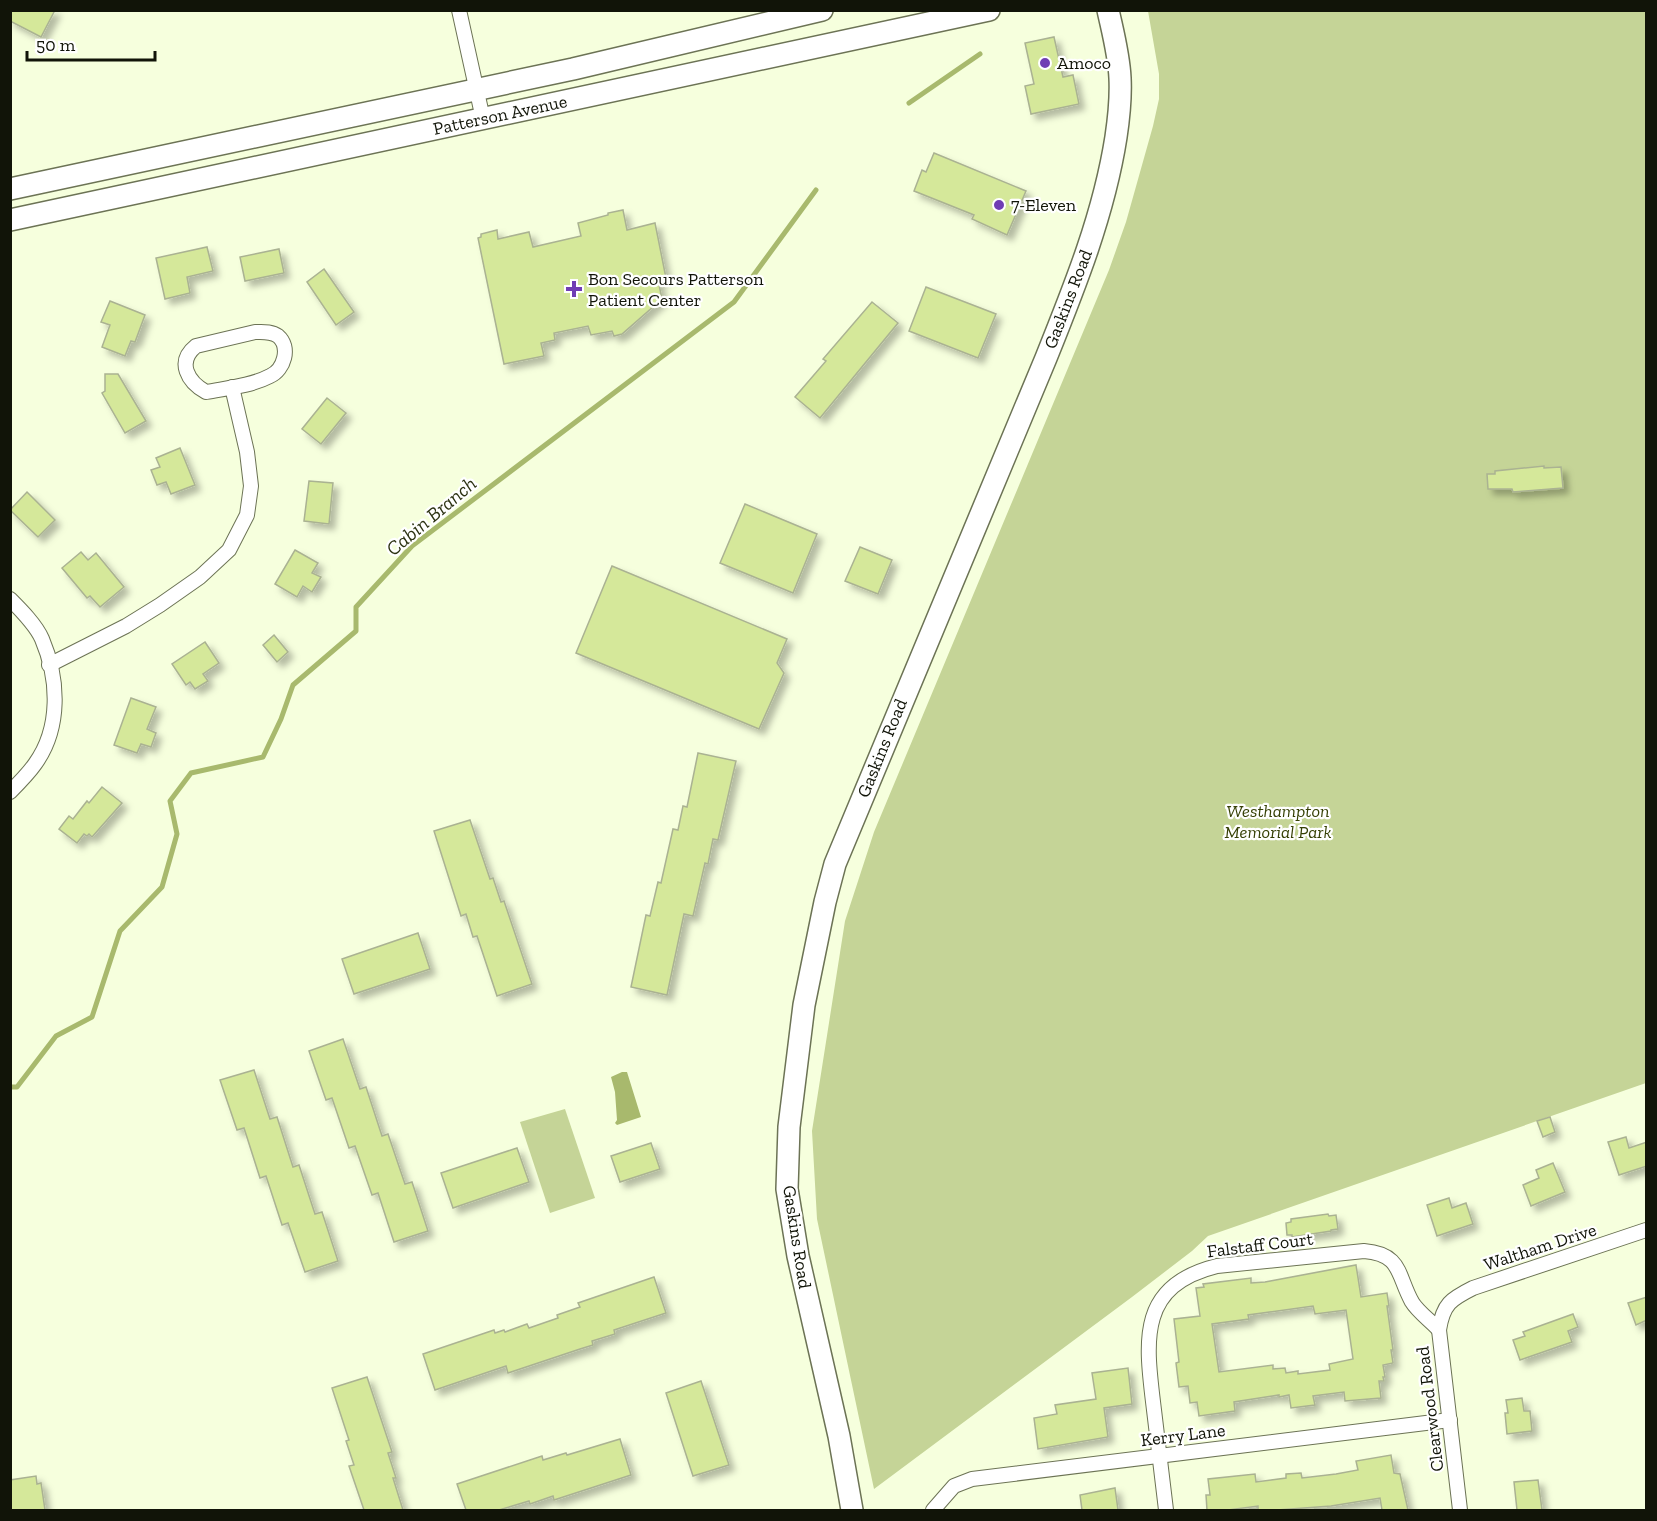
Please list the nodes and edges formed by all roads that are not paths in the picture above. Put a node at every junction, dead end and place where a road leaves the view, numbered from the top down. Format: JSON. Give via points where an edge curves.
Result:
{"nodes":[{"id":1,"x":459,"y":10,"type":"edge"},
{"id":2,"x":822,"y":10,"type":"edge"},
{"id":3,"x":989,"y":10,"type":"edge"},
{"id":4,"x":1108,"y":10,"type":"edge"},
{"id":5,"x":476,"y":89,"type":"junction"},
{"id":6,"x":483,"y":119,"type":"junction"},
{"id":7,"x":10,"y":189,"type":"edge"},
{"id":8,"x":10,"y":220,"type":"edge"},
{"id":9,"x":232,"y":387,"type":"junction"},
{"id":10,"x":10,"y":599,"type":"edge"},
{"id":11,"x":49,"y":665,"type":"junction"},
{"id":12,"x":10,"y":792,"type":"edge"},
{"id":13,"x":1647,"y":1230,"type":"edge"},
{"id":14,"x":1447,"y":1304,"type":"joint"},
{"id":15,"x":1439,"y":1329,"type":"junction"},
{"id":16,"x":1450,"y":1420,"type":"junction"},
{"id":17,"x":1159,"y":1456,"type":"junction"},
{"id":18,"x":852,"y":1510,"type":"edge"},
{"id":19,"x":933,"y":1510,"type":"edge"},
{"id":20,"x":1166,"y":1510,"type":"edge"},
{"id":21,"x":1460,"y":1510,"type":"edge"}],
"edges":[{"from":1,"to":5,"type":"street"},
{"from":2,"to":5,"type":"main road","name":"Patterson Avenue"},
{"from":3,"to":6,"type":"main road","name":"Patterson Avenue"},
{"from":4,"to":18,"type":"main road","name":"Gaskins Road","via":[[1118,57],[1120,104],[1098,218],[1046,358],[835,864],[804,1005],[789,1127],[787,1189]]},
{"from":5,"to":6,"type":"street"},
{"from":5,"to":7,"type":"main road","name":"Patterson Avenue"},
{"from":6,"to":8,"type":"main road","name":"Patterson Avenue"},
{"from":9,"to":9,"type":"street","via":[[206,392],[195,386],[185,366],[191,350],[255,332],[268,332],[280,338],[285,354],[273,376]]},
{"from":9,"to":11,"type":"street","via":[[251,486],[247,515],[229,550],[201,577],[126,627]]},
{"from":10,"to":11,"type":"street","via":[[41,638]]},
{"from":11,"to":12,"type":"street","via":[[55,684],[54,715],[47,741],[36,764]]},
{"from":13,"to":14,"type":"street","name":"Waltham Drive","via":[[1473,1288]]},
{"from":14,"to":15,"type":"street","name":"Clearwood Road"},
{"from":15,"to":16,"type":"street","name":"Clearwood Road"},
{"from":15,"to":17,"type":"street","name":"Falstaff Court","via":[[1413,1304],[1395,1264],[1381,1252],[1217,1266],[1195,1272],[1165,1296],[1149,1324],[1149,1369]]},
{"from":16,"to":17,"type":"street","name":"Kerry Lane"},
{"from":16,"to":21,"type":"street","name":"Clearwood Road"},
{"from":17,"to":19,"type":"street","name":"Kerry Lane","via":[[972,1479],[954,1486]]},
{"from":17,"to":20,"type":"street","name":"Falstaff Court"}]}
